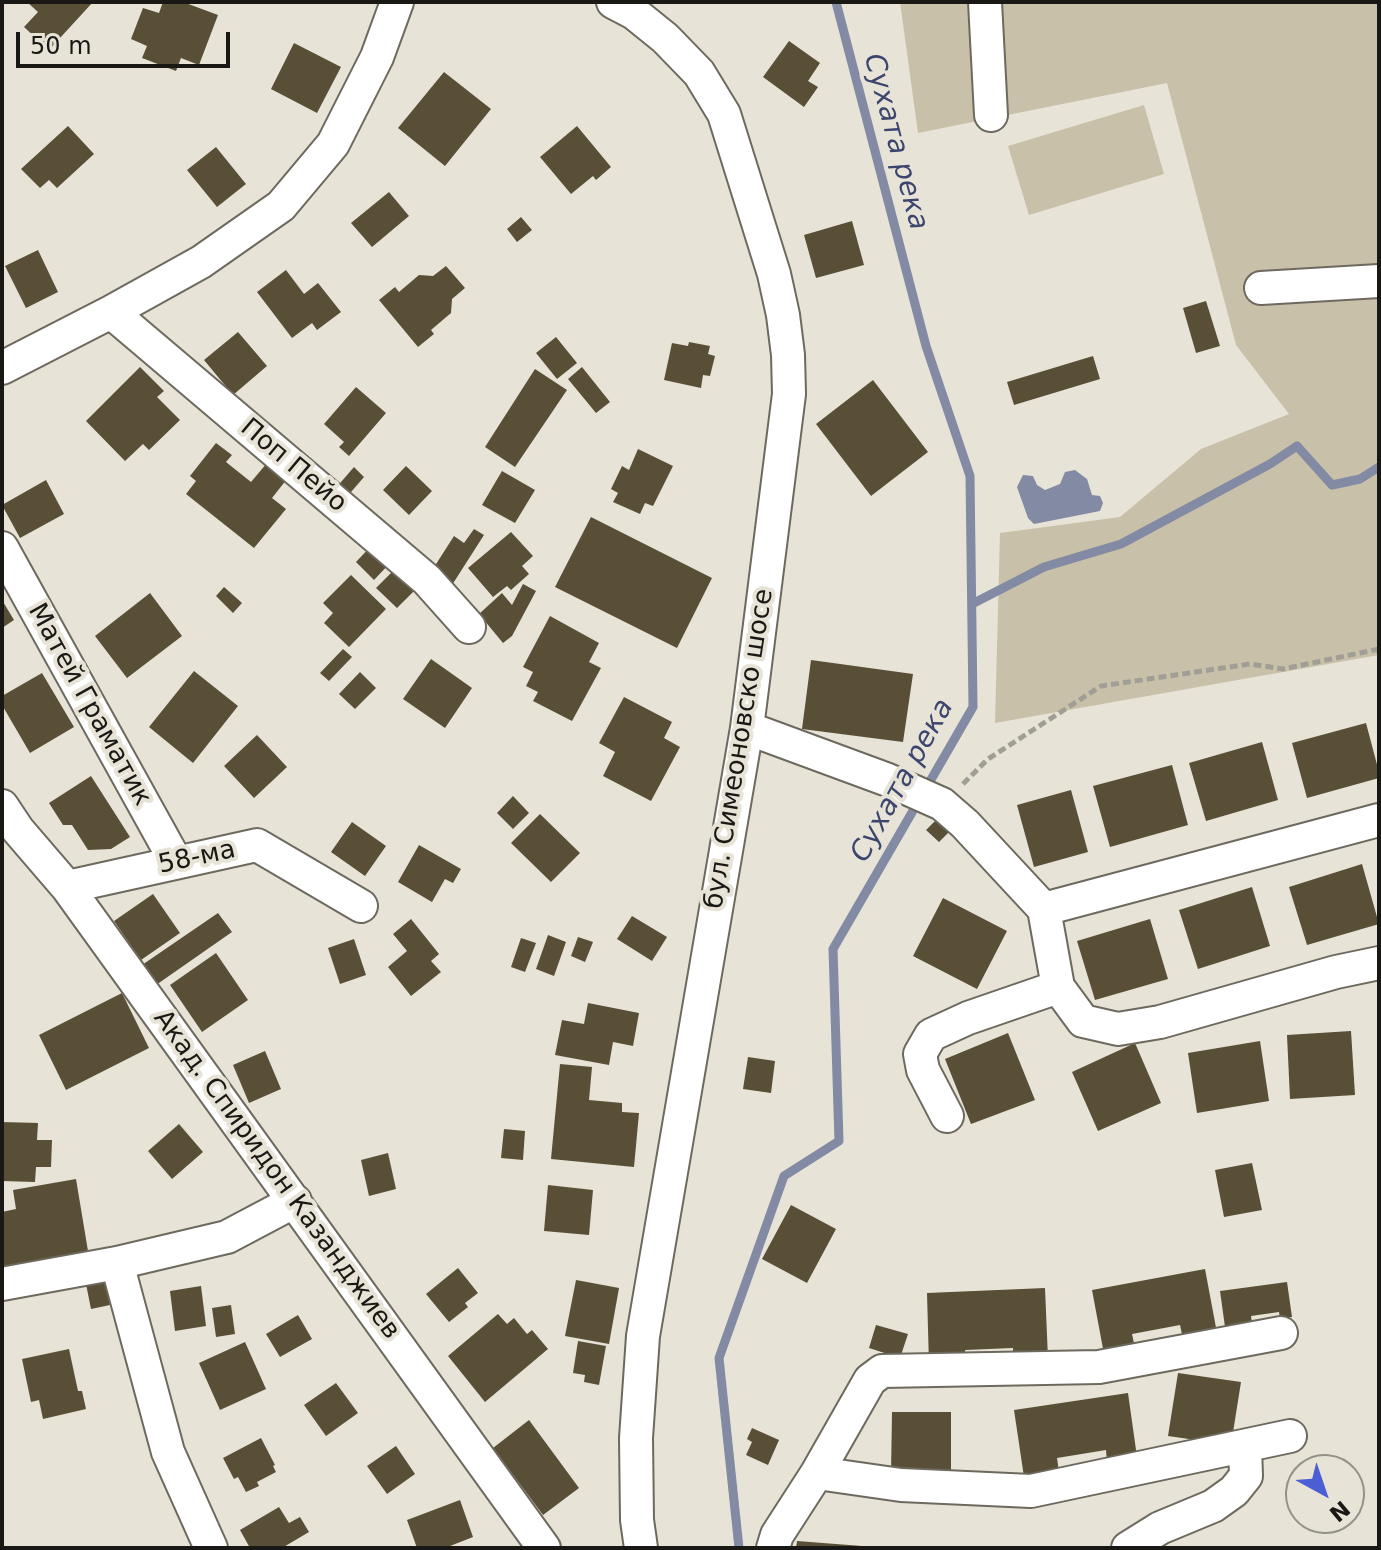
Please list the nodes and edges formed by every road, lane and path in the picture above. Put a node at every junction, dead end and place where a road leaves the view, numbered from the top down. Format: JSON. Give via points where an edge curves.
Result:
{"nodes":[{"id":1,"x":397,"y":2,"type":"edge"},
{"id":2,"x":613,"y":2,"type":"edge"},
{"id":3,"x":985,"y":2,"type":"edge"},
{"id":4,"x":991,"y":115,"type":"dead end"},
{"id":5,"x":1379,"y":281,"type":"edge"},
{"id":6,"x":1261,"y":288,"type":"dead end"},
{"id":7,"x":111,"y":312,"type":"junction"},
{"id":8,"x":2,"y":368,"type":"edge"},
{"id":9,"x":2,"y":548,"type":"edge"},
{"id":10,"x":469,"y":627,"type":"dead end"},
{"id":11,"x":1379,"y":649,"type":"edge"},
{"id":12,"x":747,"y":728,"type":"junction"},
{"id":13,"x":942,"y":804,"type":"junction"},
{"id":14,"x":2,"y":806,"type":"edge"},
{"id":15,"x":1379,"y":820,"type":"edge"},
{"id":16,"x":176,"y":862,"type":"junction"},
{"id":17,"x":67,"y":887,"type":"junction"},
{"id":18,"x":361,"y":906,"type":"dead end"},
{"id":19,"x":1044,"y":909,"type":"junction"},
{"id":20,"x":1379,"y":963,"type":"edge"},
{"id":21,"x":1058,"y":987,"type":"junction"},
{"id":22,"x":947,"y":1116,"type":"dead end"},
{"id":23,"x":295,"y":1201,"type":"junction"},
{"id":24,"x":117,"y":1263,"type":"junction"},
{"id":25,"x":2,"y":1284,"type":"edge"},
{"id":26,"x":1281,"y":1333,"type":"dead end"},
{"id":27,"x":1290,"y":1436,"type":"dead end"},
{"id":28,"x":1245,"y":1446,"type":"junction"},
{"id":29,"x":817,"y":1473,"type":"junction"},
{"id":30,"x":211,"y":1548,"type":"edge"},
{"id":31,"x":544,"y":1548,"type":"edge"},
{"id":32,"x":641,"y":1548,"type":"edge"},
{"id":33,"x":773,"y":1548,"type":"edge"},
{"id":34,"x":1128,"y":1548,"type":"edge"}],
"edges":[{"from":1,"to":7,"type":"street","via":[[377,57],[333,144],[281,206],[201,262]]},
{"from":2,"to":12,"type":"street","name":"бул. Симеоновско шосе","via":[[665,38],[699,73],[724,114],[783,315],[789,394]]},
{"from":3,"to":4,"type":"street"},
{"from":5,"to":6,"type":"street"},
{"from":7,"to":8,"type":"street"},
{"from":7,"to":10,"type":"street","name":"Поп Пейо","via":[[427,580]]},
{"from":9,"to":16,"type":"street","name":"Матей Граматик"},
{"from":11,"to":13,"type":"path","via":[[1283,669],[1250,664],[1101,686],[988,759]]},
{"from":12,"to":13,"type":"street"},
{"from":12,"to":32,"type":"street","name":"бул. Симеоновско шосе","via":[[643,1336],[636,1438]]},
{"from":13,"to":19,"type":"street"},
{"from":14,"to":17,"type":"street","name":"Акад. Спиридон Казанджиев"},
{"from":15,"to":19,"type":"street"},
{"from":16,"to":17,"type":"street","name":"58-ма"},
{"from":16,"to":18,"type":"street","name":"58-ма","via":[[257,845]]},
{"from":17,"to":23,"type":"street","name":"Акад. Спиридон Казанджиев"},
{"from":19,"to":21,"type":"street"},
{"from":20,"to":21,"type":"street","via":[[1118,1029],[1083,1021]]},
{"from":21,"to":22,"type":"street","via":[[931,1035],[920,1054],[923,1070]]},
{"from":23,"to":24,"type":"street","via":[[227,1237]]},
{"from":23,"to":31,"type":"street","name":"Акад. Спиридон Казанджиев"},
{"from":24,"to":25,"type":"street"},
{"from":24,"to":30,"type":"street","via":[[168,1452]]},
{"from":26,"to":29,"type":"street","via":[[1099,1367],[882,1371],[870,1380]]},
{"from":27,"to":28,"type":"street"},
{"from":28,"to":29,"type":"street","via":[[1031,1491],[901,1485]]},
{"from":28,"to":34,"type":"street","via":[[1246,1476],[1234,1491]]},
{"from":29,"to":33,"type":"street"}]}
